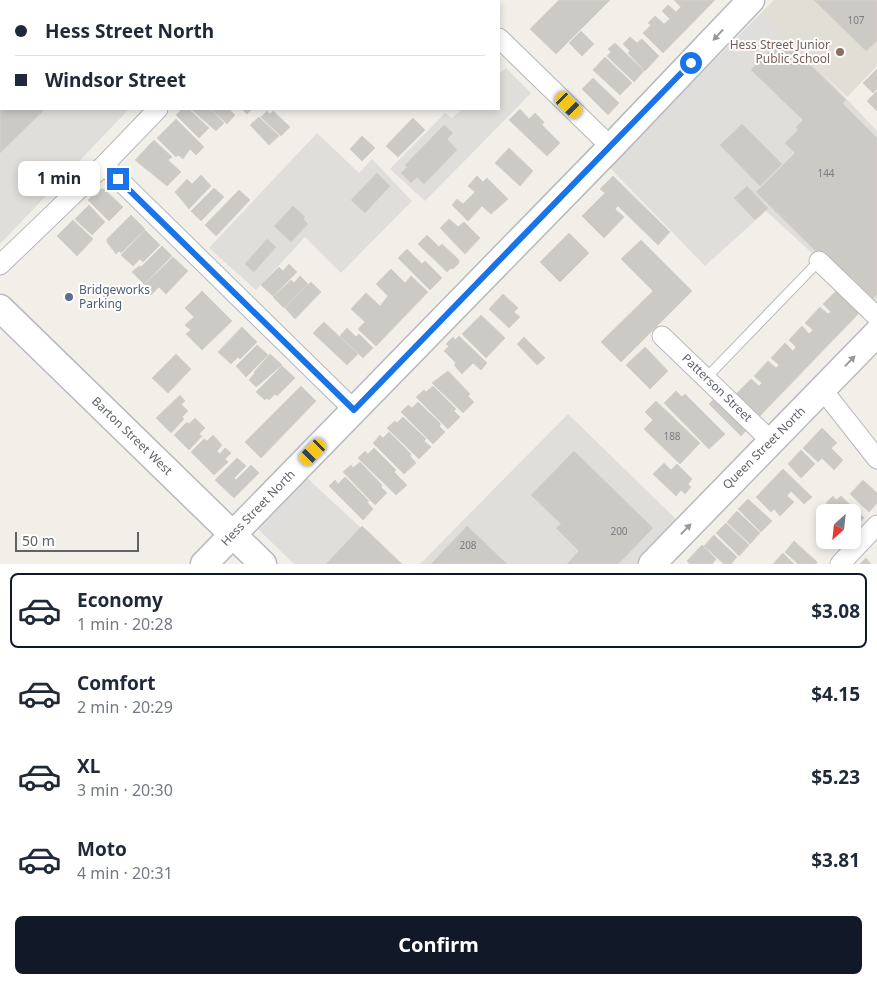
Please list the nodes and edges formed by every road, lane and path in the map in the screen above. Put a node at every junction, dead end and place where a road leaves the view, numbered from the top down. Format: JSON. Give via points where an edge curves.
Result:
{"nodes":[{"id":1,"x":751,"y":0,"type":"edge"},
{"id":2,"x":500,"y":39,"type":"edge"},
{"id":3,"x":157,"y":110,"type":"edge"},
{"id":4,"x":611,"y":147,"type":"junction"},
{"id":5,"x":104,"y":165,"type":"junction"},
{"id":6,"x":819,"y":261,"type":"joint"},
{"id":7,"x":0,"y":265,"type":"edge"},
{"id":8,"x":0,"y":308,"type":"edge"},
{"id":9,"x":877,"y":317,"type":"edge"},
{"id":10,"x":877,"y":332,"type":"edge"},
{"id":11,"x":662,"y":336,"type":"dead end"},
{"id":12,"x":707,"y":377,"type":"junction"},
{"id":13,"x":822,"y":390,"type":"junction"},
{"id":14,"x":354,"y":410,"type":"junction"},
{"id":15,"x":770,"y":440,"type":"junction"},
{"id":16,"x":877,"y":459,"type":"edge"},
{"id":17,"x":877,"y":525,"type":"edge"},
{"id":18,"x":233,"y":534,"type":"junction"},
{"id":19,"x":204,"y":564,"type":"edge"},
{"id":20,"x":263,"y":564,"type":"edge"},
{"id":21,"x":652,"y":564,"type":"edge"},
{"id":22,"x":840,"y":564,"type":"edge"}],
"edges":[{"from":1,"to":4,"type":"street","name":"Hess Street North","one_way":true},
{"from":2,"to":4,"type":"street"},
{"from":3,"to":5,"type":"street"},
{"from":4,"to":14,"type":"street","name":"Hess Street North"},
{"from":5,"to":7,"type":"street"},
{"from":5,"to":14,"type":"street"},
{"from":6,"to":9,"type":"street"},
{"from":6,"to":12,"type":"lane"},
{"from":8,"to":18,"type":"street","name":"Barton Street West"},
{"from":13,"to":10,"type":"street","name":"Queen Street North","one_way":true},
{"from":11,"to":12,"type":"street","name":"Patterson Street"},
{"from":12,"to":15,"type":"street","name":"Patterson Street"},
{"from":13,"to":15,"type":"street","name":"Queen Street North"},
{"from":13,"to":16,"type":"street"},
{"from":14,"to":18,"type":"street","name":"Hess Street North"},
{"from":21,"to":15,"type":"street","name":"Queen Street North","one_way":true},
{"from":17,"to":22,"type":"street"},
{"from":18,"to":19,"type":"street","name":"Hess Street North"},
{"from":18,"to":20,"type":"street","name":"Barton Street West"}]}
